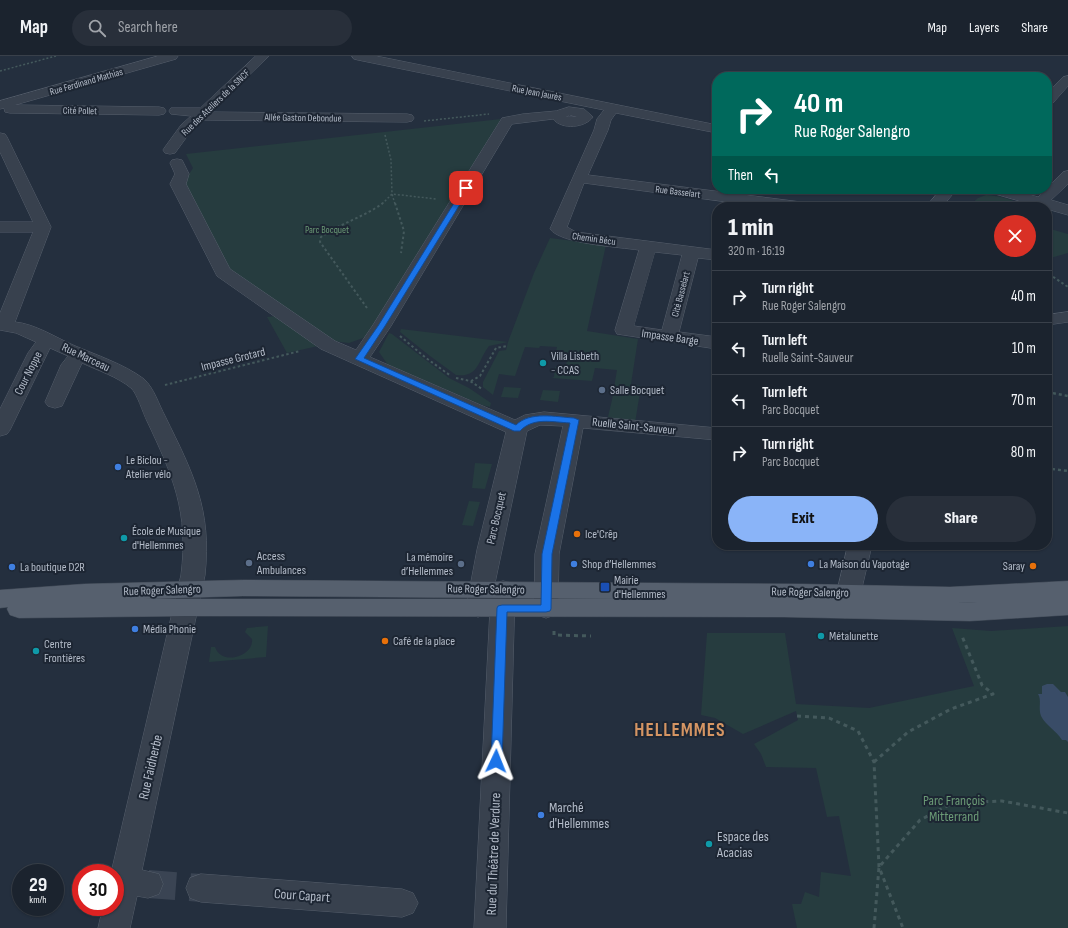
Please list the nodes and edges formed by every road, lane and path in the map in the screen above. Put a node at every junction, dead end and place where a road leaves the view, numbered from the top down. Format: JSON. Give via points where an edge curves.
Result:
{"nodes":[{"id":1,"x":56,"y":56,"type":"edge"},
{"id":2,"x":172,"y":56,"type":"edge"},
{"id":3,"x":263,"y":56,"type":"edge"},
{"id":4,"x":358,"y":56,"type":"edge"},
{"id":5,"x":0,"y":71,"type":"edge"},
{"id":6,"x":1068,"y":80,"type":"edge"},
{"id":7,"x":1052,"y":96,"type":"edge"},
{"id":8,"x":0,"y":105,"type":"edge"},
{"id":9,"x":612,"y":108,"type":"junction"},
{"id":10,"x":0,"y":109,"type":"edge"},
{"id":11,"x":159,"y":111,"type":"dead end"},
{"id":12,"x":176,"y":111,"type":"dead end"},
{"id":13,"x":202,"y":114,"type":"junction"},
{"id":14,"x":558,"y":115,"type":"dead end"},
{"id":15,"x":407,"y":118,"type":"dead end"},
{"id":16,"x":712,"y":128,"type":"edge"},
{"id":17,"x":385,"y":132,"type":"dead end"},
{"id":18,"x":0,"y":137,"type":"edge"},
{"id":19,"x":1068,"y":175,"type":"edge"},
{"id":20,"x":579,"y":178,"type":"junction"},
{"id":21,"x":1052,"y":191,"type":"edge"},
{"id":22,"x":392,"y":194,"type":"junction"},
{"id":23,"x":945,"y":194,"type":"edge"},
{"id":24,"x":1007,"y":194,"type":"edge"},
{"id":25,"x":1049,"y":194,"type":"edge"},
{"id":26,"x":458,"y":202,"type":"junction"},
{"id":27,"x":763,"y":202,"type":"edge"},
{"id":28,"x":938,"y":202,"type":"edge"},
{"id":29,"x":1030,"y":202,"type":"edge"},
{"id":30,"x":1041,"y":202,"type":"edge"},
{"id":31,"x":1052,"y":207,"type":"edge"},
{"id":32,"x":1068,"y":210,"type":"edge"},
{"id":33,"x":43,"y":226,"type":"junction"},
{"id":34,"x":0,"y":227,"type":"edge"},
{"id":35,"x":648,"y":246,"type":"junction"},
{"id":36,"x":691,"y":252,"type":"junction"},
{"id":37,"x":712,"y":254,"type":"edge"},
{"id":38,"x":400,"y":258,"type":"dead end"},
{"id":39,"x":1052,"y":276,"type":"edge"},
{"id":40,"x":1068,"y":287,"type":"edge"},
{"id":41,"x":382,"y":326,"type":"junction"},
{"id":42,"x":2,"y":329,"type":"edge"},
{"id":43,"x":669,"y":337,"type":"junction"},
{"id":44,"x":47,"y":339,"type":"junction"},
{"id":45,"x":712,"y":342,"type":"edge"},
{"id":46,"x":328,"y":344,"type":"junction"},
{"id":47,"x":507,"y":346,"type":"dead end"},
{"id":48,"x":80,"y":354,"type":"junction"},
{"id":49,"x":359,"y":359,"type":"junction"},
{"id":50,"x":470,"y":381,"type":"junction"},
{"id":51,"x":143,"y":391,"type":"junction"},
{"id":52,"x":487,"y":393,"type":"dead end"},
{"id":53,"x":1052,"y":393,"type":"edge"},
{"id":54,"x":1068,"y":396,"type":"edge"},
{"id":55,"x":55,"y":402,"type":"dead end"},
{"id":56,"x":574,"y":420,"type":"junction"},
{"id":57,"x":517,"y":429,"type":"junction"},
{"id":58,"x":0,"y":430,"type":"edge"},
{"id":59,"x":712,"y":434,"type":"edge"},
{"id":60,"x":1052,"y":469,"type":"dead end"},
{"id":61,"x":1068,"y":472,"type":"edge"},
{"id":62,"x":859,"y":550,"type":"edge"},
{"id":63,"x":1068,"y":589,"type":"edge"},
{"id":64,"x":188,"y":598,"type":"junction"},
{"id":65,"x":491,"y":598,"type":"junction"},
{"id":66,"x":0,"y":599,"type":"edge"},
{"id":67,"x":546,"y":599,"type":"junction"},
{"id":68,"x":847,"y":601,"type":"junction"},
{"id":69,"x":1068,"y":606,"type":"edge"},
{"id":70,"x":0,"y":609,"type":"edge"},
{"id":71,"x":570,"y":635,"type":"dead end"},
{"id":72,"x":591,"y":636,"type":"dead end"},
{"id":73,"x":962,"y":636,"type":"dead end"},
{"id":74,"x":797,"y":716,"type":"dead end"},
{"id":75,"x":874,"y":762,"type":"junction"},
{"id":76,"x":1068,"y":813,"type":"edge"},
{"id":77,"x":880,"y":867,"type":"junction"},
{"id":78,"x":201,"y":888,"type":"tunnel mouth"},
{"id":79,"x":402,"y":903,"type":"dead end"},
{"id":80,"x":114,"y":928,"type":"edge"},
{"id":81,"x":490,"y":928,"type":"edge"},
{"id":82,"x":874,"y":928,"type":"edge"},
{"id":83,"x":903,"y":928,"type":"edge"}],
"edges":[{"from":1,"to":5,"type":"path"},
{"from":2,"to":8,"type":"street","name":"Rue Ferdinand Mathias"},
{"from":3,"to":13,"type":"street","name":"Rue des Ateliers de la SNCF"},
{"from":4,"to":9,"type":"street","name":"Rue Jean Jaurès"},
{"from":6,"to":7,"type":"street"},
{"from":9,"to":16,"type":"street","name":"Rue Jean Jaurès"},
{"from":9,"to":20,"type":"street","name":"Chemin Bécu","via":[[605,116]]},
{"from":10,"to":11,"type":"street","name":"Cité Pollet"},
{"from":12,"to":13,"type":"street"},
{"from":13,"to":15,"type":"street","name":"Allée Gaston Debondue"},
{"from":13,"to":46,"type":"street","name":"Rue des Ateliers de la SNCF","via":[[182,132],[174,157],[182,174],[178,184],[223,272]]},
{"from":14,"to":26,"type":"street","via":[[507,121]]},
{"from":17,"to":22,"type":"path","via":[[391,160]]},
{"from":18,"to":33,"type":"street"},
{"from":19,"to":21,"type":"street"},
{"from":20,"to":27,"type":"street","name":"Rue Basselart"},
{"from":20,"to":35,"type":"street","name":"Chemin Bécu","via":[[558,226],[561,232],[572,236]]},
{"from":22,"to":26,"type":"path"},
{"from":22,"to":38,"type":"path","via":[[404,231]]},
{"from":22,"to":41,"type":"path","via":[[371,211],[327,232],[321,237],[320,242]]},
{"from":23,"to":28,"type":"street"},
{"from":24,"to":29,"type":"street"},
{"from":25,"to":30,"type":"street"},
{"from":26,"to":41,"type":"street"},
{"from":31,"to":32,"type":"street"},
{"from":33,"to":34,"type":"street"},
{"from":33,"to":42,"type":"street","name":"Rue Marceau"},
{"from":35,"to":36,"type":"street","name":"Chemin Bécu"},
{"from":35,"to":43,"type":"street","name":"Impasse Barge","via":[[624,330]]},
{"from":36,"to":37,"type":"street","name":"Chemin Bécu"},
{"from":36,"to":43,"type":"street","name":"Cité Basselart"},
{"from":39,"to":40,"type":"path"},
{"from":41,"to":49,"type":"street"},
{"from":41,"to":50,"type":"path","via":[[392,330],[453,378]]},
{"from":42,"to":44,"type":"street","name":"Rue Marceau","via":[[20,328]]},
{"from":43,"to":45,"type":"street","name":"Impasse Barge"},
{"from":44,"to":48,"type":"street","name":"Rue Marceau"},
{"from":44,"to":58,"type":"street","name":"Cour Noppe","via":[[37,353]]},
{"from":46,"to":49,"type":"street"},
{"from":46,"to":51,"type":"path","name":"Impasse Grotard"},
{"from":47,"to":50,"type":"path","via":[[496,348],[480,376]]},
{"from":48,"to":51,"type":"street","name":"Rue Marceau","via":[[130,379]]},
{"from":48,"to":55,"type":"street","via":[[71,365]]},
{"from":49,"to":57,"type":"street"},
{"from":50,"to":52,"type":"path"},
{"from":51,"to":64,"type":"street","name":"Rue Marceau","via":[[183,479],[191,505],[195,559]]},
{"from":53,"to":54,"type":"path"},
{"from":56,"to":57,"type":"street","via":[[536,418],[523,423]]},
{"from":56,"to":59,"type":"street","name":"Ruelle Saint-Sauveur"},
{"from":56,"to":67,"type":"street","name":"Ruelle Saint-Sauveur","via":[[547,554]]},
{"from":57,"to":65,"type":"street","name":"Parc Bocquet"},
{"from":60,"to":61,"type":"path"},
{"from":62,"to":68,"type":"street"},
{"from":63,"to":68,"type":"main road","name":"Rue Roger Salengro"},
{"from":64,"to":65,"type":"main road","name":"Rue Roger Salengro"},
{"from":64,"to":66,"type":"main road","name":"Rue Roger Salengro","via":[[84,592]]},
{"from":64,"to":70,"type":"main road","name":"Rue Roger Salengro","via":[[51,610]]},
{"from":64,"to":80,"type":"street","name":"Rue Faidherbe","via":[[136,883]]},
{"from":65,"to":67,"type":"main road","name":"Rue Roger Salengro"},
{"from":65,"to":81,"type":"street","name":"Rue du Théâtre de Verdure"},
{"from":67,"to":68,"type":"main road","name":"Rue Roger Salengro"},
{"from":68,"to":69,"type":"main road","name":"Rue Roger Salengro","via":[[970,612]]},
{"from":71,"to":72,"type":"path"},
{"from":73,"to":75,"type":"path","via":[[982,685],[993,694],[951,709],[908,732]]},
{"from":74,"to":75,"type":"path","via":[[828,718],[858,731]]},
{"from":75,"to":77,"type":"path"},
{"from":76,"to":77,"type":"path","via":[[1002,801],[953,803],[920,820]]},
{"from":77,"to":82,"type":"path"},
{"from":77,"to":83,"type":"path"},
{"from":78,"to":79,"type":"street","name":"Cour Capart"}]}
